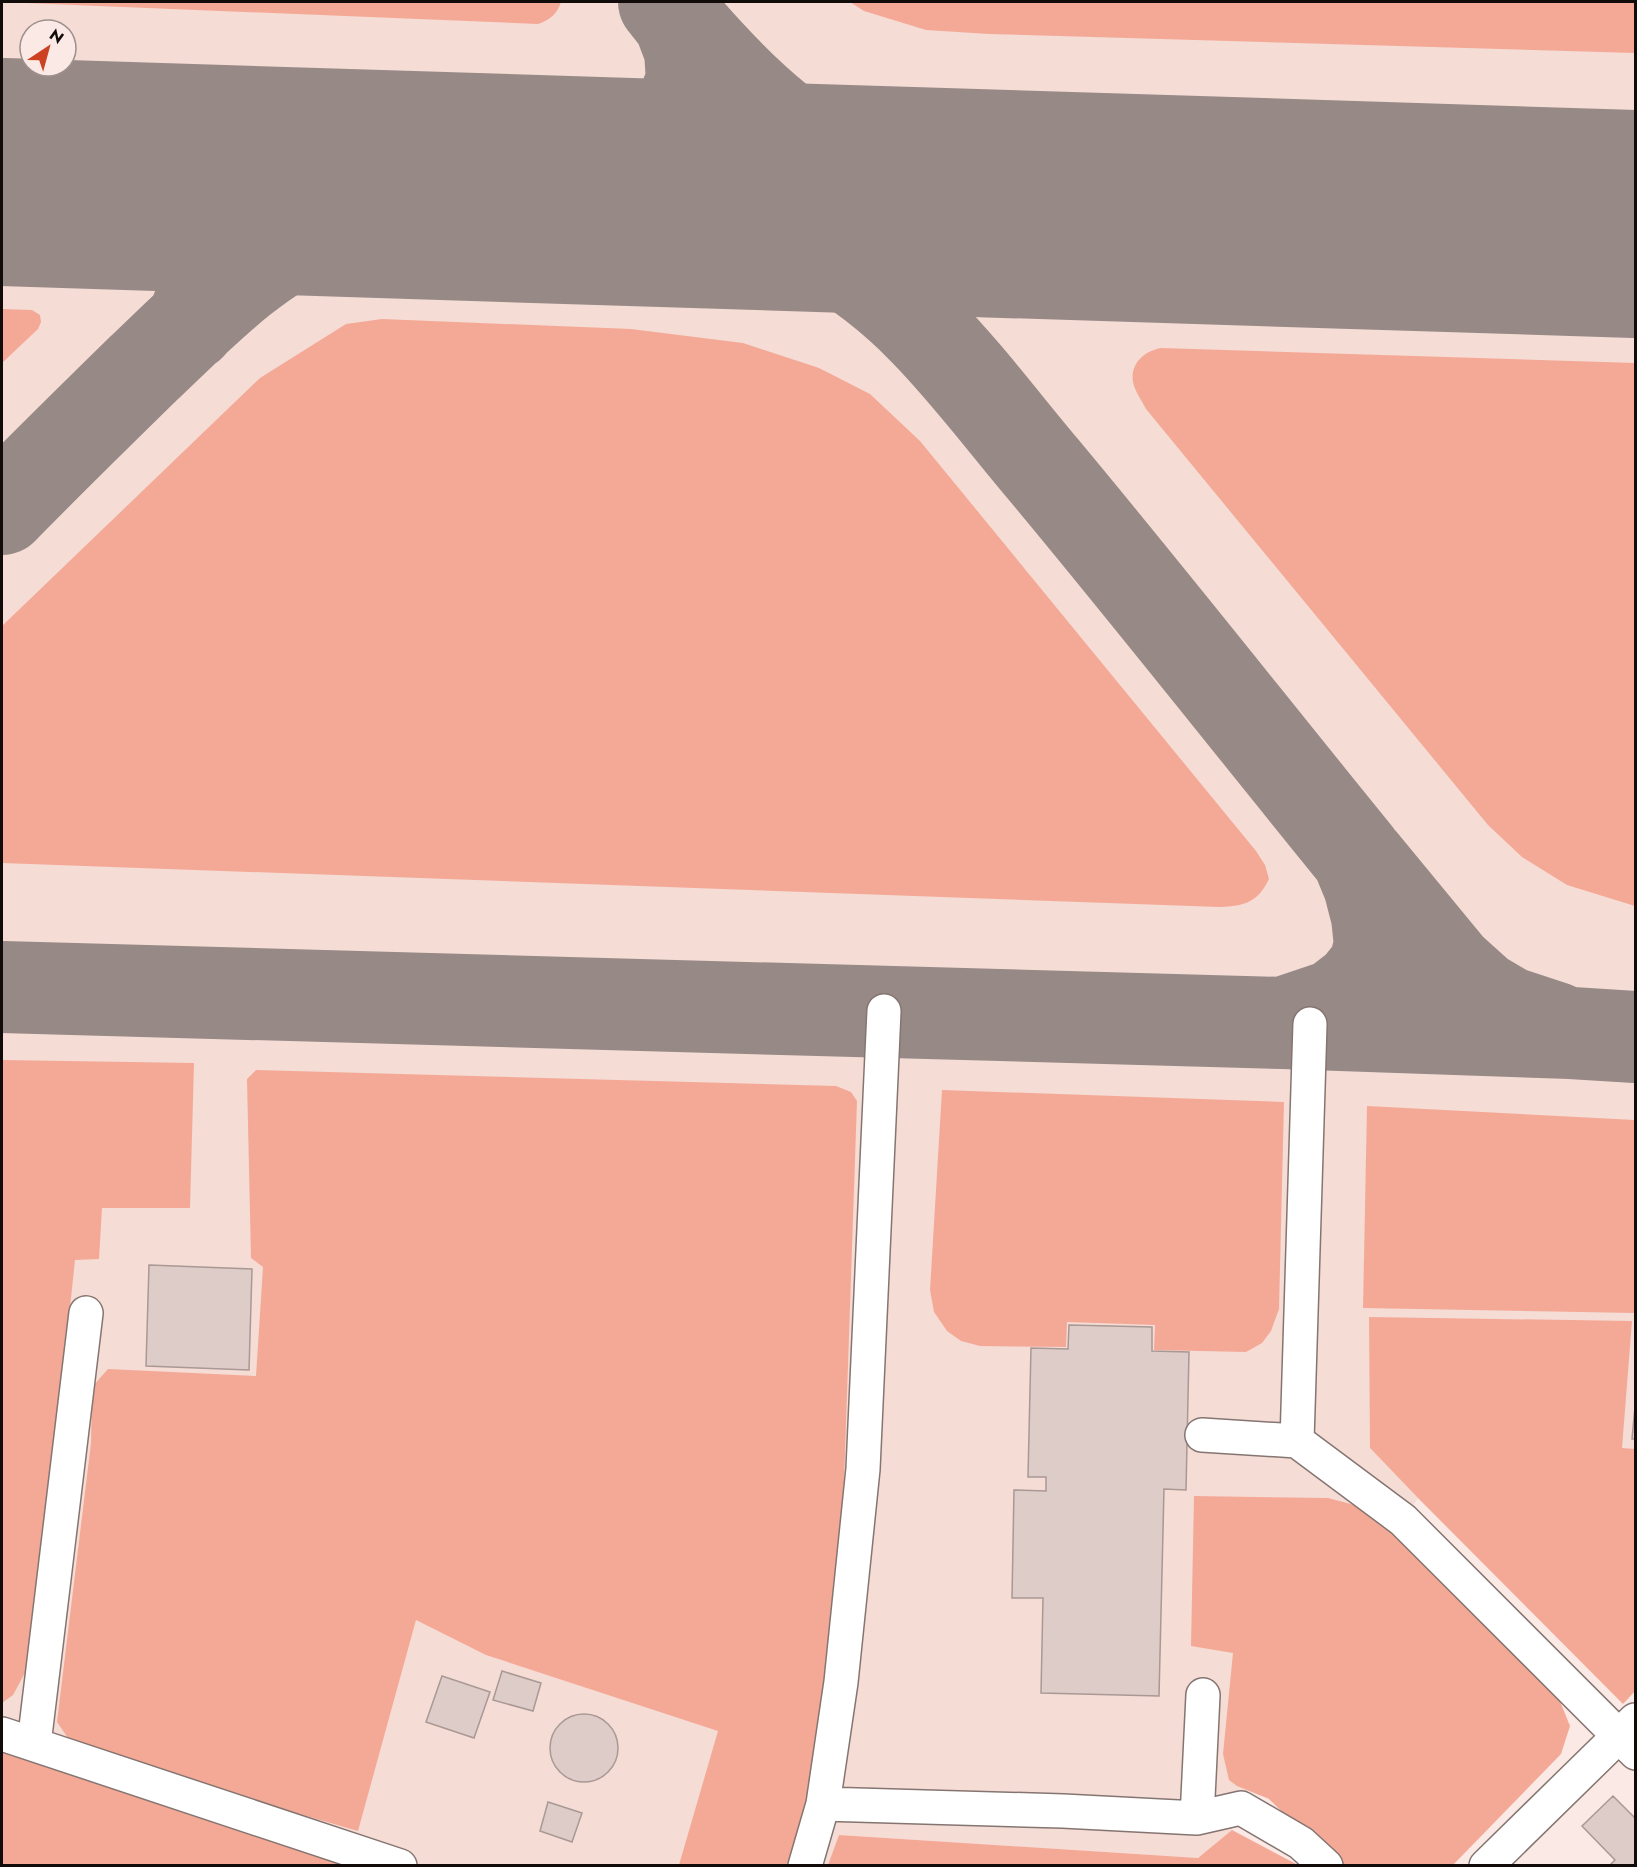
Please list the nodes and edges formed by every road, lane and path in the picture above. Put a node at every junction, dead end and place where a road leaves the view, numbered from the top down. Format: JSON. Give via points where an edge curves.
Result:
{"nodes":[{"id":1,"x":884,"y":1011,"type":"dead end"},
{"id":2,"x":1310,"y":1024,"type":"dead end"},
{"id":3,"x":86,"y":1313,"type":"dead end"},
{"id":4,"x":1202,"y":1435,"type":"dead end"},
{"id":5,"x":1297,"y":1441,"type":"junction"},
{"id":6,"x":1203,"y":1695,"type":"dead end"},
{"id":7,"x":2,"y":1734,"type":"edge"},
{"id":8,"x":1630,"y":1736,"type":"edge"},
{"id":9,"x":34,"y":1744,"type":"junction"},
{"id":10,"x":823,"y":1804,"type":"junction"},
{"id":11,"x":1197,"y":1818,"type":"junction"},
{"id":12,"x":400,"y":1866,"type":"edge"},
{"id":13,"x":805,"y":1866,"type":"edge"},
{"id":14,"x":1326,"y":1866,"type":"edge"},
{"id":15,"x":1486,"y":1866,"type":"edge"}],
"edges":[{"from":1,"to":10,"type":"lane","via":[[863,1469],[841,1682]]},
{"from":2,"to":5,"type":"lane"},
{"from":3,"to":9,"type":"lane"},
{"from":4,"to":5,"type":"lane"},
{"from":5,"to":8,"type":"lane","via":[[1403,1520]]},
{"from":6,"to":11,"type":"lane"},
{"from":7,"to":9,"type":"lane"},
{"from":8,"to":15,"type":"lane"},
{"from":9,"to":12,"type":"lane"},
{"from":10,"to":11,"type":"lane"},
{"from":10,"to":13,"type":"lane"},
{"from":11,"to":14,"type":"lane","via":[[1241,1808],[1301,1843]]}]}
